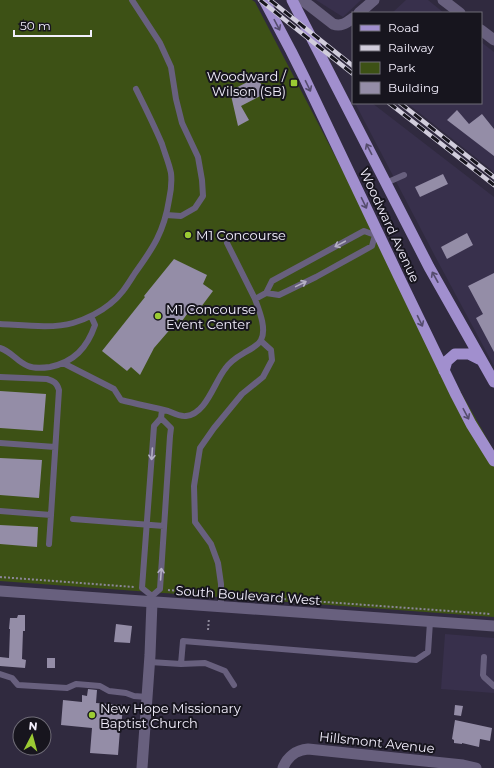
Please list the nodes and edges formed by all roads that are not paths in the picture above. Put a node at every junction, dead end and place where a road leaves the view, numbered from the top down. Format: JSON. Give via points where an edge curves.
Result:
{"nodes":[{"id":1,"x":132,"y":0,"type":"edge"},
{"id":2,"x":264,"y":0,"type":"edge"},
{"id":3,"x":292,"y":0,"type":"edge"},
{"id":4,"x":302,"y":0,"type":"edge"},
{"id":5,"x":443,"y":0,"type":"edge"},
{"id":6,"x":371,"y":1,"type":"edge"},
{"id":7,"x":359,"y":12,"type":"edge"},
{"id":8,"x":459,"y":12,"type":"edge"},
{"id":9,"x":352,"y":19,"type":"edge"},
{"id":10,"x":482,"y":31,"type":"edge"},
{"id":11,"x":494,"y":40,"type":"edge"},
{"id":12,"x":136,"y":89,"type":"dead end"},
{"id":13,"x":404,"y":175,"type":"dead end"},
{"id":14,"x":386,"y":183,"type":"junction"},
{"id":15,"x":166,"y":215,"type":"junction"},
{"id":16,"x":377,"y":235,"type":"junction"},
{"id":17,"x":227,"y":243,"type":"dead end"},
{"id":18,"x":266,"y":293,"type":"junction"},
{"id":19,"x":255,"y":299,"type":"junction"},
{"id":20,"x":91,"y":316,"type":"junction"},
{"id":21,"x":0,"y":324,"type":"edge"},
{"id":22,"x":261,"y":341,"type":"junction"},
{"id":23,"x":0,"y":348,"type":"edge"},
{"id":24,"x":481,"y":360,"type":"junction"},
{"id":25,"x":63,"y":363,"type":"junction"},
{"id":26,"x":444,"y":371,"type":"junction"},
{"id":27,"x":0,"y":377,"type":"edge"},
{"id":28,"x":493,"y":377,"type":"edge"},
{"id":29,"x":162,"y":410,"type":"junction"},
{"id":30,"x":161,"y":418,"type":"junction"},
{"id":31,"x":0,"y":443,"type":"edge"},
{"id":32,"x":55,"y":447,"type":"junction"},
{"id":33,"x":494,"y":461,"type":"edge"},
{"id":34,"x":0,"y":511,"type":"edge"},
{"id":35,"x":51,"y":515,"type":"junction"},
{"id":36,"x":73,"y":519,"type":"dead end"},
{"id":37,"x":147,"y":525,"type":"junction"},
{"id":38,"x":164,"y":526,"type":"junction"},
{"id":39,"x":49,"y":544,"type":"dead end"},
{"id":40,"x":0,"y":591,"type":"edge"},
{"id":41,"x":152,"y":599,"type":"junction"},
{"id":42,"x":221,"y":607,"type":"junction"},
{"id":43,"x":430,"y":622,"type":"junction"},
{"id":44,"x":494,"y":626,"type":"edge"},
{"id":45,"x":484,"y":657,"type":"dead end"},
{"id":46,"x":150,"y":662,"type":"junction"},
{"id":47,"x":181,"y":664,"type":"junction"},
{"id":48,"x":0,"y":674,"type":"edge"},
{"id":49,"x":234,"y":685,"type":"dead end"},
{"id":50,"x":494,"y":686,"type":"edge"},
{"id":51,"x":147,"y":697,"type":"junction"},
{"id":52,"x":142,"y":768,"type":"edge"},
{"id":53,"x":283,"y":768,"type":"edge"},
{"id":54,"x":476,"y":768,"type":"edge"}],
"edges":[{"from":1,"to":15,"type":"lane","via":[[172,67],[182,124],[198,158],[202,180],[203,196],[195,208],[181,216]]},
{"from":2,"to":16,"type":"main road","name":"Woodward Avenue","one_way":true,"via":[[291,51]]},
{"from":14,"to":3,"type":"main road","name":"Woodward Avenue","one_way":true},
{"from":4,"to":9,"type":"street","via":[[332,24],[344,25]]},
{"from":5,"to":8,"type":"street"},
{"from":6,"to":7,"type":"street"},
{"from":10,"to":11,"type":"street"},
{"from":12,"to":15,"type":"lane","via":[[168,159],[171,187]]},
{"from":13,"to":14,"type":"lane"},
{"from":24,"to":14,"type":"main road","name":"Woodward Avenue","one_way":true},
{"from":15,"to":20,"type":"lane","via":[[156,242],[125,288],[112,303]]},
{"from":18,"to":16,"type":"lane","one_way":true,"via":[[279,295],[316,277],[372,246]]},
{"from":16,"to":18,"type":"lane","one_way":true,"via":[[364,231],[272,280]]},
{"from":16,"to":26,"type":"main road","name":"Woodward Avenue","one_way":true},
{"from":17,"to":19,"type":"lane"},
{"from":18,"to":19,"type":"lane"},
{"from":19,"to":22,"type":"lane","via":[[262,324]]},
{"from":20,"to":21,"type":"lane","via":[[62,326]]},
{"from":20,"to":25,"type":"lane","via":[[95,325],[88,340],[74,358]]},
{"from":22,"to":29,"type":"lane","via":[[226,367],[204,405],[194,414],[184,416]]},
{"from":22,"to":42,"type":"lane","via":[[270,350],[272,360],[263,377],[242,394],[200,448],[194,486],[195,522],[211,544],[218,563]]},
{"from":23,"to":25,"type":"lane","via":[[30,367],[45,368]]},
{"from":24,"to":26,"type":"main road","via":[[469,354],[455,354],[447,361]]},
{"from":24,"to":28,"type":"main road","name":"Woodward Avenue"},
{"from":25,"to":29,"type":"lane","via":[[114,389],[121,400]]},
{"from":26,"to":33,"type":"main road","name":"Woodward Avenue","one_way":true,"via":[[471,424]]},
{"from":27,"to":32,"type":"lane","via":[[47,379],[57,384],[59,390]]},
{"from":29,"to":30,"type":"lane"},
{"from":30,"to":37,"type":"lane","one_way":true,"via":[[154,426]]},
{"from":30,"to":38,"type":"lane","via":[[171,428]]},
{"from":31,"to":32,"type":"lane"},
{"from":32,"to":35,"type":"lane"},
{"from":34,"to":35,"type":"lane"},
{"from":35,"to":39,"type":"lane"},
{"from":36,"to":37,"type":"lane"},
{"from":37,"to":38,"type":"lane"},
{"from":37,"to":41,"type":"lane","via":[[142,588]]},
{"from":41,"to":38,"type":"lane","one_way":true,"via":[[160,589]]},
{"from":40,"to":41,"type":"street","name":"South Boulevard West"},
{"from":41,"to":42,"type":"street","name":"South Boulevard West"},
{"from":41,"to":46,"type":"street"},
{"from":42,"to":43,"type":"street","name":"South Boulevard West"},
{"from":43,"to":44,"type":"street","name":"South Boulevard West"},
{"from":43,"to":47,"type":"lane","via":[[428,652],[416,660],[182,641]]},
{"from":45,"to":50,"type":"lane","via":[[483,675]]},
{"from":46,"to":47,"type":"lane"},
{"from":46,"to":51,"type":"street"},
{"from":47,"to":49,"type":"lane","via":[[205,663],[225,671]]},
{"from":48,"to":51,"type":"lane","via":[[12,678],[18,685],[67,688],[76,684],[100,686],[109,691]]},
{"from":51,"to":52,"type":"street"},
{"from":53,"to":54,"type":"street","name":"Hillsmont Avenue","via":[[292,754],[308,749]]}]}
